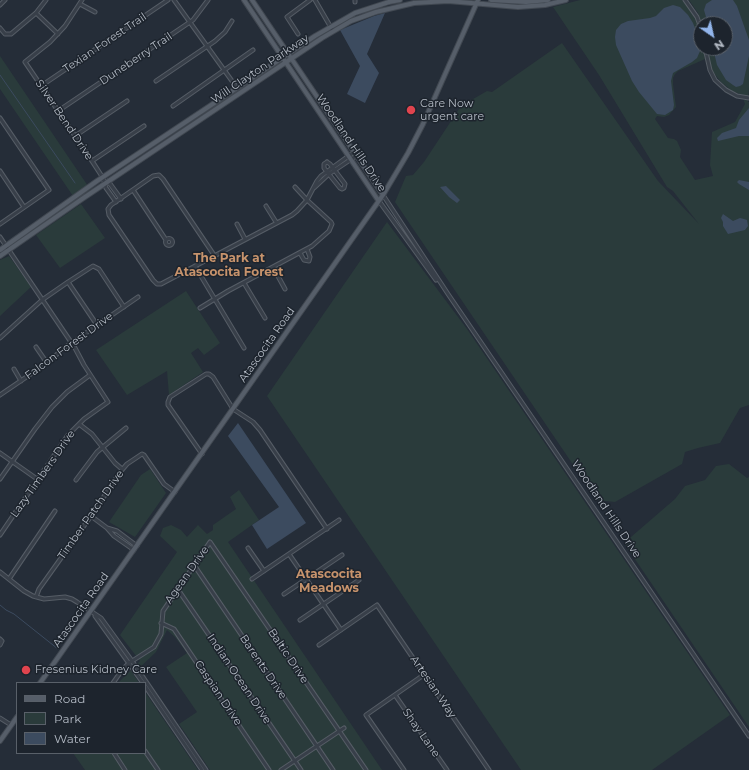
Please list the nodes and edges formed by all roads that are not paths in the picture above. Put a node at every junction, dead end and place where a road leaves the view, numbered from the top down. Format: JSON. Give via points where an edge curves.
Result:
{"nodes":[{"id":1,"x":5,"y":0,"type":"edge"},
{"id":2,"x":46,"y":0,"type":"edge"},
{"id":3,"x":168,"y":0,"type":"edge"},
{"id":4,"x":174,"y":0,"type":"edge"},
{"id":5,"x":208,"y":0,"type":"edge"},
{"id":6,"x":251,"y":0,"type":"edge"},
{"id":7,"x":310,"y":0,"type":"edge"},
{"id":8,"x":315,"y":0,"type":"edge"},
{"id":9,"x":400,"y":0,"type":"edge"},
{"id":10,"x":491,"y":0,"type":"edge"},
{"id":11,"x":548,"y":0,"type":"edge"},
{"id":12,"x":566,"y":0,"type":"edge"},
{"id":13,"x":685,"y":0,"type":"edge"},
{"id":14,"x":388,"y":1,"type":"edge"},
{"id":15,"x":423,"y":1,"type":"edge"},
{"id":16,"x":81,"y":2,"type":"edge"},
{"id":17,"x":245,"y":2,"type":"edge"},
{"id":18,"x":477,"y":2,"type":"edge"},
{"id":19,"x":0,"y":4,"type":"edge"},
{"id":20,"x":531,"y":4,"type":"junction"},
{"id":21,"x":390,"y":8,"type":"junction"},
{"id":22,"x":95,"y":12,"type":"dead end"},
{"id":23,"x":36,"y":13,"type":"junction"},
{"id":24,"x":696,"y":16,"type":"edge"},
{"id":25,"x":232,"y":21,"type":"dead end"},
{"id":26,"x":190,"y":22,"type":"junction"},
{"id":27,"x":330,"y":26,"type":"junction"},
{"id":28,"x":0,"y":28,"type":"edge"},
{"id":29,"x":333,"y":31,"type":"junction"},
{"id":30,"x":58,"y":34,"type":"junction"},
{"id":31,"x":298,"y":34,"type":"dead end"},
{"id":32,"x":208,"y":46,"type":"junction"},
{"id":33,"x":253,"y":50,"type":"dead end"},
{"id":34,"x":288,"y":54,"type":"junction"},
{"id":35,"x":707,"y":56,"type":"edge"},
{"id":36,"x":282,"y":57,"type":"junction"},
{"id":37,"x":291,"y":59,"type":"junction"},
{"id":38,"x":286,"y":63,"type":"junction"},
{"id":39,"x":225,"y":70,"type":"junction"},
{"id":40,"x":156,"y":81,"type":"dead end"},
{"id":41,"x":41,"y":86,"type":"junction"},
{"id":42,"x":237,"y":88,"type":"junction"},
{"id":43,"x":749,"y":98,"type":"edge"},
{"id":44,"x":127,"y":101,"type":"dead end"},
{"id":45,"x":173,"y":106,"type":"dead end"},
{"id":46,"x":325,"y":109,"type":"junction"},
{"id":47,"x":58,"y":112,"type":"junction"},
{"id":48,"x":319,"y":112,"type":"junction"},
{"id":49,"x":0,"y":118,"type":"edge"},
{"id":50,"x":190,"y":119,"type":"junction"},
{"id":51,"x":194,"y":124,"type":"junction"},
{"id":52,"x":144,"y":126,"type":"dead end"},
{"id":53,"x":75,"y":136,"type":"junction"},
{"id":54,"x":146,"y":149,"type":"junction"},
{"id":55,"x":149,"y":154,"type":"junction"},
{"id":56,"x":355,"y":154,"type":"junction"},
{"id":57,"x":349,"y":158,"type":"junction"},
{"id":58,"x":92,"y":161,"type":"junction"},
{"id":59,"x":334,"y":168,"type":"junction"},
{"id":60,"x":0,"y":171,"type":"edge"},
{"id":61,"x":328,"y":173,"type":"junction"},
{"id":62,"x":103,"y":178,"type":"junction"},
{"id":63,"x":108,"y":182,"type":"junction"},
{"id":64,"x":104,"y":184,"type":"junction"},
{"id":65,"x":295,"y":187,"type":"dead end"},
{"id":66,"x":133,"y":190,"type":"junction"},
{"id":67,"x":382,"y":194,"type":"junction"},
{"id":68,"x":121,"y":198,"type":"junction"},
{"id":69,"x":307,"y":200,"type":"junction"},
{"id":70,"x":378,"y":200,"type":"junction"},
{"id":71,"x":116,"y":202,"type":"junction"},
{"id":72,"x":266,"y":206,"type":"dead end"},
{"id":73,"x":24,"y":207,"type":"junction"},
{"id":74,"x":46,"y":217,"type":"junction"},
{"id":75,"x":49,"y":222,"type":"junction"},
{"id":76,"x":276,"y":222,"type":"junction"},
{"id":77,"x":0,"y":224,"type":"edge"},
{"id":78,"x":237,"y":224,"type":"dead end"},
{"id":79,"x":0,"y":237,"type":"edge"},
{"id":80,"x":245,"y":239,"type":"junction"},
{"id":81,"x":166,"y":240,"type":"dead end"},
{"id":82,"x":6,"y":246,"type":"junction"},
{"id":83,"x":306,"y":249,"type":"junction"},
{"id":84,"x":0,"y":250,"type":"edge"},
{"id":85,"x":9,"y":251,"type":"junction"},
{"id":86,"x":300,"y":252,"type":"junction"},
{"id":87,"x":214,"y":255,"type":"junction"},
{"id":88,"x":0,"y":256,"type":"edge"},
{"id":89,"x":195,"y":266,"type":"junction"},
{"id":90,"x":273,"y":267,"type":"junction"},
{"id":91,"x":68,"y":282,"type":"junction"},
{"id":92,"x":244,"y":283,"type":"junction"},
{"id":93,"x":285,"y":289,"type":"dead end"},
{"id":94,"x":448,"y":294,"type":"junction"},
{"id":95,"x":138,"y":297,"type":"dead end"},
{"id":96,"x":42,"y":300,"type":"junction"},
{"id":97,"x":214,"y":300,"type":"junction"},
{"id":98,"x":124,"y":307,"type":"junction"},
{"id":99,"x":200,"y":308,"type":"dead end"},
{"id":100,"x":265,"y":318,"type":"dead end"},
{"id":101,"x":97,"y":325,"type":"junction"},
{"id":102,"x":0,"y":338,"type":"edge"},
{"id":103,"x":72,"y":343,"type":"junction"},
{"id":104,"x":36,"y":347,"type":"dead end"},
{"id":105,"x":244,"y":348,"type":"dead end"},
{"id":106,"x":47,"y":363,"type":"junction"},
{"id":107,"x":14,"y":370,"type":"dead end"},
{"id":108,"x":90,"y":375,"type":"junction"},
{"id":109,"x":21,"y":380,"type":"junction"},
{"id":110,"x":0,"y":395,"type":"edge"},
{"id":111,"x":233,"y":409,"type":"junction"},
{"id":112,"x":79,"y":424,"type":"junction"},
{"id":113,"x":126,"y":428,"type":"dead end"},
{"id":114,"x":103,"y":447,"type":"junction"},
{"id":115,"x":0,"y":453,"type":"edge"},
{"id":116,"x":202,"y":454,"type":"junction"},
{"id":117,"x":12,"y":462,"type":"junction"},
{"id":118,"x":122,"y":469,"type":"junction"},
{"id":119,"x":0,"y":479,"type":"edge"},
{"id":120,"x":37,"y":479,"type":"junction"},
{"id":121,"x":76,"y":480,"type":"dead end"},
{"id":122,"x":175,"y":492,"type":"junction"},
{"id":123,"x":55,"y":511,"type":"dead end"},
{"id":124,"x":91,"y":516,"type":"junction"},
{"id":125,"x":339,"y":520,"type":"dead end"},
{"id":126,"x":108,"y":528,"type":"junction"},
{"id":127,"x":327,"y":529,"type":"junction"},
{"id":128,"x":0,"y":535,"type":"edge"},
{"id":129,"x":210,"y":542,"type":"joint"},
{"id":130,"x":138,"y":546,"type":"junction"},
{"id":131,"x":248,"y":548,"type":"dead end"},
{"id":132,"x":134,"y":550,"type":"junction"},
{"id":133,"x":289,"y":554,"type":"junction"},
{"id":134,"x":342,"y":555,"type":"dead end"},
{"id":135,"x":194,"y":565,"type":"junction"},
{"id":136,"x":264,"y":571,"type":"junction"},
{"id":137,"x":0,"y":572,"type":"edge"},
{"id":138,"x":9,"y":579,"type":"junction"},
{"id":139,"x":252,"y":579,"type":"dead end"},
{"id":140,"x":306,"y":579,"type":"junction"},
{"id":141,"x":359,"y":580,"type":"dead end"},
{"id":142,"x":178,"y":588,"type":"junction"},
{"id":143,"x":284,"y":594,"type":"dead end"},
{"id":144,"x":36,"y":597,"type":"junction"},
{"id":145,"x":324,"y":604,"type":"junction"},
{"id":146,"x":92,"y":611,"type":"junction"},
{"id":147,"x":101,"y":618,"type":"junction"},
{"id":148,"x":300,"y":620,"type":"dead end"},
{"id":149,"x":101,"y":622,"type":"junction"},
{"id":150,"x":161,"y":623,"type":"junction"},
{"id":151,"x":341,"y":630,"type":"junction"},
{"id":152,"x":318,"y":645,"type":"dead end"},
{"id":153,"x":131,"y":662,"type":"junction"},
{"id":154,"x":425,"y":674,"type":"junction"},
{"id":155,"x":41,"y":682,"type":"edge"},
{"id":156,"x":114,"y":682,"type":"edge"},
{"id":157,"x":142,"y":682,"type":"edge"},
{"id":158,"x":145,"y":682,"type":"edge"},
{"id":159,"x":146,"y":684,"type":"edge"},
{"id":160,"x":146,"y":687,"type":"edge"},
{"id":161,"x":395,"y":695,"type":"junction"},
{"id":162,"x":0,"y":718,"type":"edge"},
{"id":163,"x":16,"y":718,"type":"edge"},
{"id":164,"x":11,"y":725,"type":"junction"},
{"id":165,"x":344,"y":728,"type":"dead end"},
{"id":166,"x":339,"y":731,"type":"junction"},
{"id":167,"x":749,"y":736,"type":"edge"},
{"id":168,"x":0,"y":741,"type":"edge"},
{"id":169,"x":317,"y":746,"type":"junction"},
{"id":170,"x":146,"y":752,"type":"edge"},
{"id":171,"x":115,"y":754,"type":"edge"},
{"id":172,"x":295,"y":761,"type":"junction"},
{"id":173,"x":125,"y":770,"type":"edge"},
{"id":174,"x":158,"y":770,"type":"edge"},
{"id":175,"x":202,"y":770,"type":"edge"},
{"id":176,"x":206,"y":770,"type":"edge"},
{"id":177,"x":269,"y":770,"type":"edge"},
{"id":178,"x":281,"y":770,"type":"edge"},
{"id":179,"x":301,"y":770,"type":"edge"},
{"id":180,"x":333,"y":770,"type":"edge"},
{"id":181,"x":366,"y":770,"type":"edge"},
{"id":182,"x":404,"y":770,"type":"edge"},
{"id":183,"x":447,"y":770,"type":"edge"},
{"id":184,"x":489,"y":770,"type":"edge"}],
"edges":[{"from":1,"to":19,"type":"street"},
{"from":2,"to":23,"type":"street"},
{"from":3,"to":41,"type":"street","name":"Texian Forest Trail"},
{"from":4,"to":26,"type":"street"},
{"from":5,"to":26,"type":"street","name":"Duneberry Trail"},
{"from":6,"to":17,"type":"street"},
{"from":6,"to":34,"type":"main road","name":"Woodland Hills Drive"},
{"from":7,"to":31,"type":"street","via":[[287,17]]},
{"from":8,"to":27,"type":"street"},
{"from":9,"to":14,"type":"main road","name":"Will Clayton Parkway"},
{"from":10,"to":20,"type":"main road","name":"Will Clayton Parkway"},
{"from":11,"to":20,"type":"main road","name":"Will Clayton Parkway"},
{"from":12,"to":20,"type":"main road","name":"Will Clayton Parkway"},
{"from":13,"to":24,"type":"street"},
{"from":14,"to":21,"type":"street"},
{"from":14,"to":27,"type":"main road","name":"Will Clayton Parkway","via":[[355,13]]},
{"from":15,"to":18,"type":"main road","name":"Will Clayton Parkway"},
{"from":15,"to":21,"type":"main road","name":"Will Clayton Parkway"},
{"from":16,"to":22,"type":"street"},
{"from":16,"to":30,"type":"street"},
{"from":17,"to":36,"type":"main road","name":"Woodland Hills Drive"},
{"from":18,"to":20,"type":"main road","name":"Will Clayton Parkway","via":[[508,7]]},
{"from":18,"to":67,"type":"main road","name":"Atascocita Road","via":[[423,124]]},
{"from":21,"to":29,"type":"main road","name":"Will Clayton Parkway","via":[[369,14]]},
{"from":23,"to":28,"type":"street","via":[[11,34],[7,35]]},
{"from":23,"to":30,"type":"street"},
{"from":25,"to":32,"type":"street","via":[[222,35]]},
{"from":26,"to":32,"type":"street"},
{"from":26,"to":47,"type":"street","name":"Duneberry Trail"},
{"from":27,"to":29,"type":"street"},
{"from":27,"to":34,"type":"main road","name":"Will Clayton Parkway"},
{"from":29,"to":37,"type":"main road","name":"Will Clayton Parkway"},
{"from":30,"to":41,"type":"street","name":"Silver Bend Drive","via":[[25,62]]},
{"from":32,"to":39,"type":"street"},
{"from":32,"to":40,"type":"street"},
{"from":33,"to":39,"type":"street"},
{"from":34,"to":36,"type":"main road","name":"Will Clayton Parkway"},
{"from":34,"to":37,"type":"main road","name":"Woodland Hills Drive"},
{"from":35,"to":43,"type":"street","via":[[715,80],[737,96]]},
{"from":36,"to":38,"type":"main road","name":"Woodland Hills Drive"},
{"from":36,"to":42,"type":"main road","name":"Will Clayton Parkway"},
{"from":37,"to":38,"type":"main road","name":"Will Clayton Parkway"},
{"from":37,"to":46,"type":"main road","name":"Woodland Hills Drive"},
{"from":38,"to":48,"type":"main road","name":"Woodland Hills Drive"},
{"from":38,"to":51,"type":"main road","name":"Will Clayton Parkway"},
{"from":39,"to":42,"type":"street"},
{"from":39,"to":45,"type":"street"},
{"from":41,"to":47,"type":"street","name":"Silver Bend Drive"},
{"from":42,"to":50,"type":"main road","name":"Will Clayton Parkway"},
{"from":44,"to":53,"type":"street"},
{"from":46,"to":48,"type":"main road"},
{"from":46,"to":56,"type":"main road","name":"Woodland Hills Drive"},
{"from":47,"to":53,"type":"street","name":"Silver Bend Drive"},
{"from":48,"to":57,"type":"main road","name":"Woodland Hills Drive"},
{"from":49,"to":73,"type":"street","via":[[49,190]]},
{"from":50,"to":51,"type":"main road"},
{"from":50,"to":54,"type":"main road","name":"Will Clayton Parkway"},
{"from":51,"to":55,"type":"main road","name":"Will Clayton Parkway"},
{"from":52,"to":58,"type":"street"},
{"from":53,"to":58,"type":"street","name":"Silver Bend Drive"},
{"from":54,"to":55,"type":"main road"},
{"from":54,"to":62,"type":"main road","name":"Will Clayton Parkway"},
{"from":55,"to":63,"type":"main road","name":"Will Clayton Parkway"},
{"from":56,"to":57,"type":"street"},
{"from":56,"to":67,"type":"main road","name":"Woodland Hills Drive"},
{"from":57,"to":59,"type":"street"},
{"from":57,"to":70,"type":"main road","name":"Woodland Hills Drive"},
{"from":58,"to":62,"type":"street","name":"Silver Bend Drive"},
{"from":59,"to":61,"type":"street"},
{"from":59,"to":61,"type":"street","via":[[327,162],[324,164]]},
{"from":59,"to":61,"type":"street","via":[[345,184],[344,188],[340,188]]},
{"from":60,"to":73,"type":"street"},
{"from":61,"to":69,"type":"street"},
{"from":62,"to":63,"type":"street","name":"Silver Bend Drive"},
{"from":62,"to":64,"type":"street","name":"Silver Bend Drive"},
{"from":62,"to":74,"type":"main road","name":"Will Clayton Parkway"},
{"from":63,"to":64,"type":"main road","name":"Will Clayton Parkway"},
{"from":63,"to":68,"type":"street","name":"Silver Bend Drive"},
{"from":64,"to":71,"type":"street","name":"Silver Bend Drive"},
{"from":64,"to":75,"type":"main road","name":"Will Clayton Parkway"},
{"from":65,"to":69,"type":"street"},
{"from":66,"to":68,"type":"street"},
{"from":66,"to":81,"type":"street"},
{"from":66,"to":87,"type":"street","via":[[159,175]]},
{"from":67,"to":70,"type":"main road","name":"Atascocita Road"},
{"from":67,"to":94,"type":"street","name":"Woodland Hills Drive"},
{"from":68,"to":71,"type":"street"},
{"from":69,"to":76,"type":"street","via":[[297,211]]},
{"from":69,"to":83,"type":"street","via":[[332,224],[329,231]]},
{"from":70,"to":94,"type":"street","name":"Woodland Hills Drive"},
{"from":70,"to":111,"type":"main road","name":"Atascocita Road"},
{"from":71,"to":89,"type":"street","via":[[108,212],[157,284]]},
{"from":72,"to":76,"type":"street"},
{"from":73,"to":77,"type":"street"},
{"from":74,"to":75,"type":"main road"},
{"from":74,"to":82,"type":"main road","name":"Will Clayton Parkway"},
{"from":75,"to":85,"type":"main road","name":"Will Clayton Parkway"},
{"from":76,"to":80,"type":"street"},
{"from":78,"to":80,"type":"street"},
{"from":79,"to":82,"type":"street"},
{"from":80,"to":87,"type":"street"},
{"from":82,"to":84,"type":"main road","name":"Will Clayton Parkway"},
{"from":82,"to":85,"type":"street"},
{"from":83,"to":86,"type":"street"},
{"from":83,"to":86,"type":"street","via":[[310,257],[308,261],[304,260]]},
{"from":85,"to":88,"type":"main road","name":"Will Clayton Parkway"},
{"from":85,"to":96,"type":"street"},
{"from":86,"to":90,"type":"street"},
{"from":87,"to":89,"type":"street"},
{"from":89,"to":97,"type":"street"},
{"from":90,"to":92,"type":"street"},
{"from":90,"to":93,"type":"street"},
{"from":91,"to":96,"type":"street"},
{"from":91,"to":98,"type":"street","via":[[93,266],[99,269]]},
{"from":91,"to":101,"type":"street"},
{"from":92,"to":97,"type":"street"},
{"from":92,"to":100,"type":"street"},
{"from":94,"to":167,"type":"street","name":"Woodland Hills Drive"},
{"from":95,"to":98,"type":"street","name":"Falcon Forest Drive"},
{"from":96,"to":102,"type":"street"},
{"from":96,"to":103,"type":"street"},
{"from":97,"to":99,"type":"street"},
{"from":97,"to":105,"type":"street"},
{"from":98,"to":101,"type":"street","name":"Falcon Forest Drive"},
{"from":101,"to":103,"type":"street","name":"Falcon Forest Drive"},
{"from":103,"to":106,"type":"street","name":"Falcon Forest Drive"},
{"from":103,"to":108,"type":"street"},
{"from":104,"to":106,"type":"street"},
{"from":106,"to":109,"type":"street","name":"Falcon Forest Drive"},
{"from":107,"to":109,"type":"street"},
{"from":108,"to":112,"type":"street","name":"Lazy Timbers Drive","via":[[108,402]]},
{"from":108,"to":117,"type":"street","via":[[52,407]]},
{"from":109,"to":110,"type":"street","name":"Falcon Forest Drive"},
{"from":111,"to":116,"type":"main road","name":"Atascocita Road"},
{"from":111,"to":116,"type":"street","via":[[209,374],[170,397],[168,405]]},
{"from":111,"to":127,"type":"street","via":[[253,422],[260,430]]},
{"from":112,"to":114,"type":"street"},
{"from":112,"to":120,"type":"street","name":"Lazy Timbers Drive","via":[[68,435]]},
{"from":113,"to":114,"type":"street"},
{"from":114,"to":118,"type":"street"},
{"from":114,"to":121,"type":"street"},
{"from":115,"to":117,"type":"street"},
{"from":116,"to":122,"type":"main road","name":"Atascocita Road"},
{"from":117,"to":119,"type":"street"},
{"from":117,"to":120,"type":"street"},
{"from":118,"to":122,"type":"street","name":"Timber Patch Drive","via":[[142,454],[164,484]]},
{"from":118,"to":124,"type":"street","name":"Timber Patch Drive"},
{"from":120,"to":128,"type":"street","name":"Lazy Timbers Drive"},
{"from":122,"to":130,"type":"main road","name":"Atascocita Road"},
{"from":123,"to":138,"type":"street"},
{"from":124,"to":126,"type":"street"},
{"from":124,"to":144,"type":"street","name":"Timber Patch Drive","via":[[39,589]]},
{"from":125,"to":127,"type":"street"},
{"from":126,"to":130,"type":"street","via":[[117,531]]},
{"from":126,"to":132,"type":"street","via":[[114,536]]},
{"from":127,"to":133,"type":"street"},
{"from":129,"to":135,"type":"street","name":"Agean Drive"},
{"from":129,"to":166,"type":"street","name":"Baltic Drive"},
{"from":130,"to":132,"type":"main road","name":"Atascocita Road"},
{"from":131,"to":136,"type":"street"},
{"from":132,"to":146,"type":"main road","name":"Atascocita Road"},
{"from":133,"to":136,"type":"street"},
{"from":133,"to":140,"type":"street"},
{"from":134,"to":140,"type":"street"},
{"from":135,"to":142,"type":"street","name":"Agean Drive"},
{"from":135,"to":169,"type":"street","name":"Barents Drive"},
{"from":136,"to":139,"type":"street"},
{"from":137,"to":138,"type":"street"},
{"from":138,"to":144,"type":"street"},
{"from":140,"to":143,"type":"street"},
{"from":140,"to":145,"type":"street"},
{"from":141,"to":145,"type":"street"},
{"from":142,"to":150,"type":"street","name":"Agean Drive","via":[[162,610]]},
{"from":142,"to":172,"type":"street","name":"Indian Ocean Drive"},
{"from":144,"to":146,"type":"street","via":[[68,598]]},
{"from":145,"to":148,"type":"street"},
{"from":145,"to":151,"type":"street"},
{"from":146,"to":147,"type":"street"},
{"from":146,"to":149,"type":"street"},
{"from":146,"to":155,"type":"main road","name":"Atascocita Road"},
{"from":147,"to":149,"type":"street"},
{"from":147,"to":153,"type":"street"},
{"from":149,"to":153,"type":"street"},
{"from":150,"to":153,"type":"street","name":"Agean Drive","via":[[161,634],[154,647]]},
{"from":150,"to":177,"type":"street","name":"Caspian Drive","via":[[174,629]]},
{"from":151,"to":152,"type":"street"},
{"from":151,"to":154,"type":"street","name":"Artesian Way","via":[[377,605]]},
{"from":153,"to":156,"type":"street","name":"Agean Drive"},
{"from":153,"to":157,"type":"street"},
{"from":153,"to":158,"type":"street"},
{"from":154,"to":161,"type":"street"},
{"from":154,"to":184,"type":"street","name":"Artesian Way"},
{"from":159,"to":176,"type":"street"},
{"from":160,"to":175,"type":"street"},
{"from":161,"to":182,"type":"street","via":[[366,715]]},
{"from":161,"to":183,"type":"street","name":"Shay Lane"},
{"from":162,"to":164,"type":"street"},
{"from":163,"to":164,"type":"main road"},
{"from":164,"to":168,"type":"main road"},
{"from":165,"to":166,"type":"street"},
{"from":166,"to":169,"type":"street"},
{"from":166,"to":181,"type":"street","name":"Baltic Drive"},
{"from":169,"to":172,"type":"street"},
{"from":169,"to":180,"type":"street","name":"Barents Drive"},
{"from":170,"to":174,"type":"street"},
{"from":171,"to":173,"type":"street"},
{"from":172,"to":178,"type":"street"},
{"from":172,"to":179,"type":"street","name":"Indian Ocean Drive"}]}
